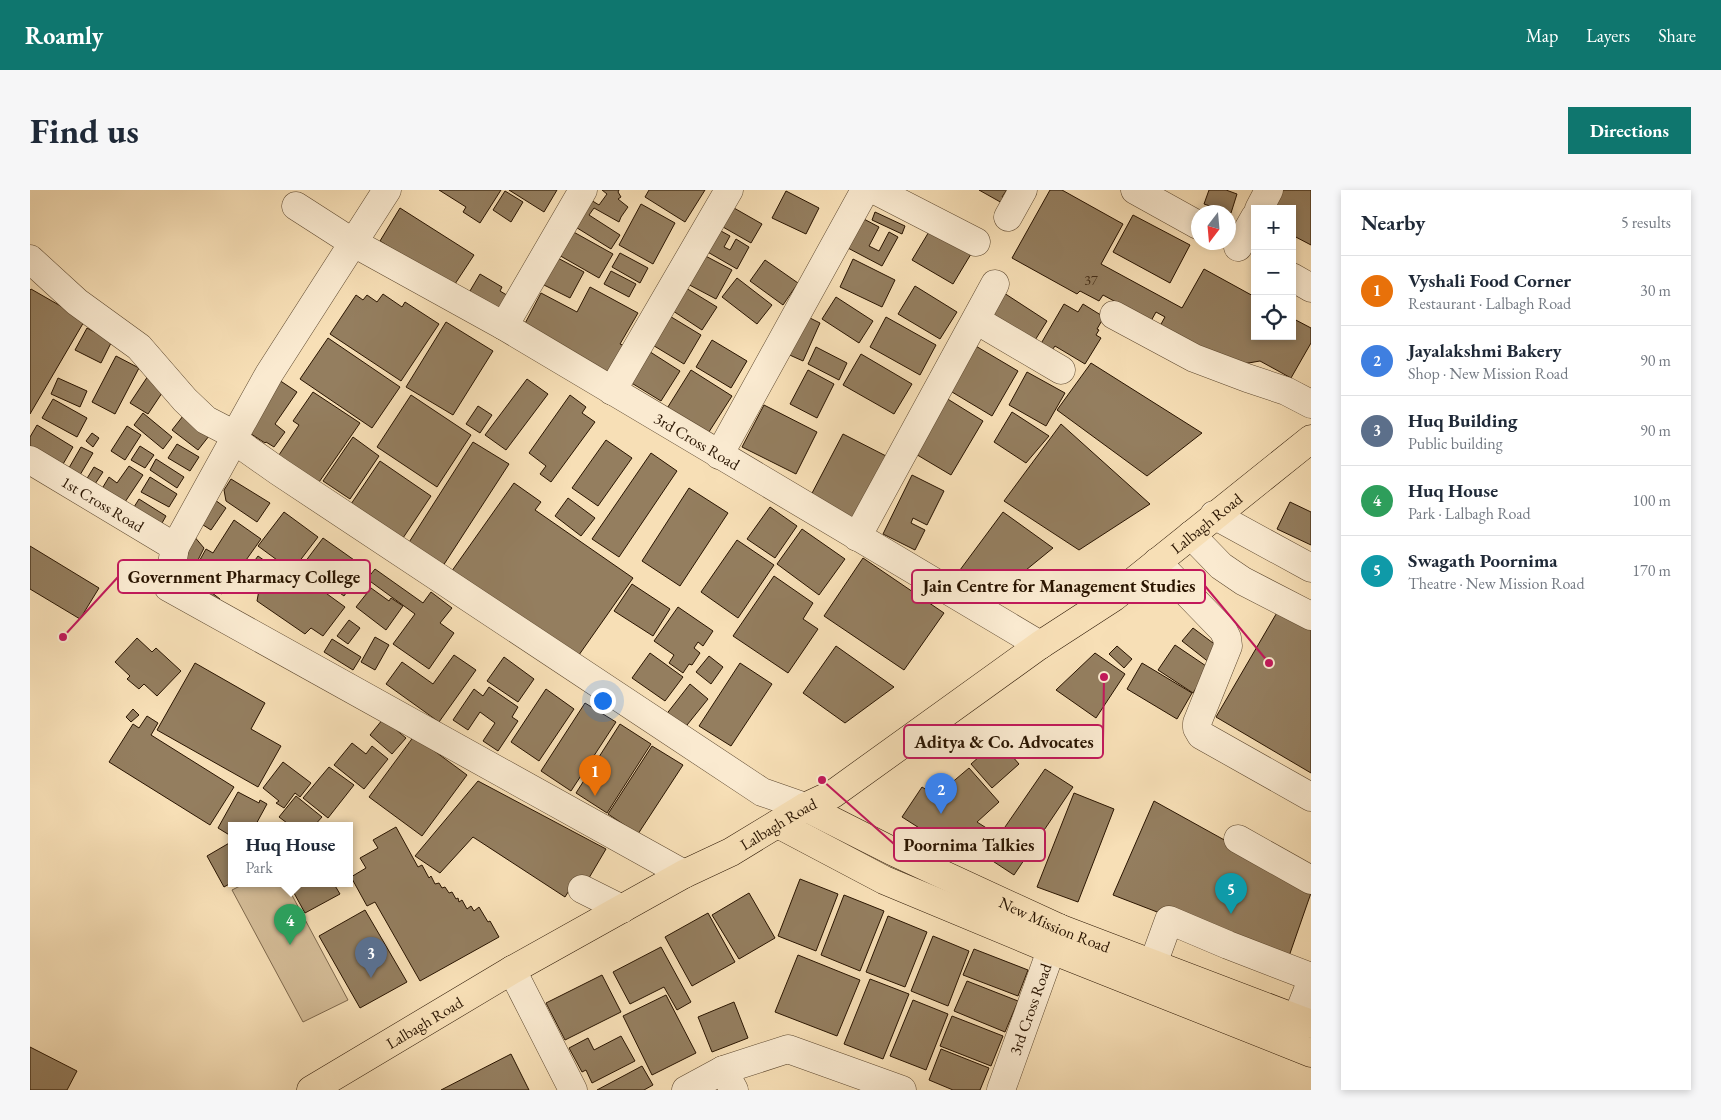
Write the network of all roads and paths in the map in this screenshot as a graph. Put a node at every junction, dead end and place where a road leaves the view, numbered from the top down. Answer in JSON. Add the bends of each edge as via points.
{"nodes":[{"id":1,"x":387,"y":190,"type":"edge"},
{"id":2,"x":584,"y":190,"type":"edge"},
{"id":3,"x":729,"y":190,"type":"edge"},
{"id":4,"x":865,"y":190,"type":"edge"},
{"id":5,"x":875,"y":190,"type":"edge"},
{"id":6,"x":1023,"y":190,"type":"edge"},
{"id":7,"x":1135,"y":190,"type":"edge"},
{"id":8,"x":1269,"y":190,"type":"edge"},
{"id":9,"x":1261,"y":205,"type":"edge"},
{"id":10,"x":296,"y":206,"type":"dead end"},
{"id":11,"x":1008,"y":217,"type":"dead end"},
{"id":12,"x":1191,"y":221,"type":"edge"},
{"id":13,"x":1251,"y":225,"type":"edge"},
{"id":14,"x":352,"y":242,"type":"junction"},
{"id":15,"x":976,"y":242,"type":"dead end"},
{"id":16,"x":1240,"y":248,"type":"edge"},
{"id":17,"x":30,"y":259,"type":"edge"},
{"id":18,"x":1296,"y":279,"type":"edge"},
{"id":19,"x":995,"y":284,"type":"dead end"},
{"id":20,"x":1311,"y":288,"type":"edge"},
{"id":21,"x":1114,"y":314,"type":"dead end"},
{"id":22,"x":976,"y":320,"type":"junction"},
{"id":23,"x":504,"y":326,"type":"junction"},
{"id":24,"x":1061,"y":370,"type":"dead end"},
{"id":25,"x":612,"y":391,"type":"junction"},
{"id":26,"x":1311,"y":404,"type":"edge"},
{"id":27,"x":234,"y":437,"type":"junction"},
{"id":28,"x":1311,"y":439,"type":"edge"},
{"id":29,"x":719,"y":455,"type":"junction"},
{"id":30,"x":30,"y":460,"type":"edge"},
{"id":31,"x":1214,"y":515,"type":"junction"},
{"id":32,"x":1191,"y":535,"type":"junction"},
{"id":33,"x":857,"y":537,"type":"junction"},
{"id":34,"x":175,"y":547,"type":"junction"},
{"id":35,"x":1157,"y":562,"type":"junction"},
{"id":36,"x":1311,"y":568,"type":"edge"},
{"id":37,"x":1311,"y":616,"type":"edge"},
{"id":38,"x":1040,"y":645,"type":"junction"},
{"id":39,"x":1311,"y":797,"type":"edge"},
{"id":40,"x":805,"y":808,"type":"junction"},
{"id":41,"x":778,"y":824,"type":"junction"},
{"id":42,"x":1238,"y":840,"type":"dead end"},
{"id":43,"x":684,"y":874,"type":"junction"},
{"id":44,"x":1311,"y":880,"type":"edge"},
{"id":45,"x":582,"y":889,"type":"dead end"},
{"id":46,"x":622,"y":909,"type":"junction"},
{"id":47,"x":1056,"y":939,"type":"junction"},
{"id":48,"x":1154,"y":964,"type":"junction"},
{"id":49,"x":512,"y":970,"type":"junction"},
{"id":50,"x":1311,"y":977,"type":"edge"},
{"id":51,"x":1311,"y":982,"type":"edge"},
{"id":52,"x":1304,"y":1021,"type":"edge"},
{"id":53,"x":1311,"y":1053,"type":"edge"},
{"id":54,"x":728,"y":1080,"type":"edge"},
{"id":55,"x":311,"y":1090,"type":"edge"},
{"id":56,"x":573,"y":1090,"type":"edge"},
{"id":57,"x":686,"y":1090,"type":"edge"},
{"id":58,"x":902,"y":1090,"type":"edge"},
{"id":59,"x":1001,"y":1090,"type":"edge"}],
"edges":[{"from":1,"to":14,"type":"street"},
{"from":2,"to":23,"type":"street"},
{"from":3,"to":25,"type":"street"},
{"from":4,"to":29,"type":"street"},
{"from":5,"to":15,"type":"street"},
{"from":6,"to":11,"type":"street"},
{"from":7,"to":12,"type":"street"},
{"from":8,"to":9,"type":"street"},
{"from":10,"to":14,"type":"street","name":"3rd Cross Road"},
{"from":13,"to":16,"type":"street"},
{"from":14,"to":23,"type":"street","name":"3rd Cross Road"},
{"from":14,"to":27,"type":"street","via":[[269,374]]},
{"from":17,"to":27,"type":"street","via":[[77,302],[139,347],[206,420]]},
{"from":18,"to":20,"type":"street"},
{"from":19,"to":22,"type":"street"},
{"from":21,"to":26,"type":"street","via":[[1194,358],[1286,391]]},
{"from":22,"to":24,"type":"street"},
{"from":22,"to":33,"type":"street"},
{"from":23,"to":25,"type":"street","name":"3rd Cross Road"},
{"from":25,"to":29,"type":"street","name":"3rd Cross Road"},
{"from":27,"to":34,"type":"street"},
{"from":27,"to":40,"type":"street","via":[[762,792]]},
{"from":28,"to":31,"type":"main road","name":"Lalbagh Road"},
{"from":29,"to":33,"type":"street","name":"3rd Cross Road"},
{"from":30,"to":34,"type":"street","name":"1st Cross Road"},
{"from":31,"to":32,"type":"main road","name":"Lalbagh Road"},
{"from":31,"to":36,"type":"street"},
{"from":32,"to":35,"type":"main road","name":"Lalbagh Road"},
{"from":32,"to":37,"type":"street","via":[[1221,566]]},
{"from":33,"to":38,"type":"street","name":"3rd Cross Road"},
{"from":34,"to":43,"type":"street","via":[[168,587]]},
{"from":35,"to":38,"type":"main road","name":"Lalbagh Road","via":[[1114,597]]},
{"from":35,"to":39,"type":"street","via":[[1227,638],[1228,646],[1197,724],[1198,731]]},
{"from":38,"to":40,"type":"main road","name":"Lalbagh Road","via":[[833,794]]},
{"from":40,"to":41,"type":"main road","name":"Lalbagh Road"},
{"from":40,"to":47,"type":"main road","name":"New Mission Road"},
{"from":41,"to":43,"type":"main road","name":"Lalbagh Road","via":[[731,852]]},
{"from":41,"to":47,"type":"main road","via":[[884,880]]},
{"from":42,"to":44,"type":"street"},
{"from":43,"to":46,"type":"main road","name":"Lalbagh Road"},
{"from":45,"to":46,"type":"street"},
{"from":46,"to":49,"type":"main road","name":"Lalbagh Road"},
{"from":47,"to":48,"type":"main road","name":"New Mission Road"},
{"from":47,"to":53,"type":"main road"},
{"from":47,"to":59,"type":"street","name":"3rd Cross Road"},
{"from":48,"to":50,"type":"street","via":[[1169,920]]},
{"from":48,"to":52,"type":"main road","name":"New Mission Road"},
{"from":49,"to":55,"type":"main road","name":"Lalbagh Road"},
{"from":49,"to":56,"type":"street"},
{"from":51,"to":52,"type":"street"},
{"from":54,"to":57,"type":"street"},
{"from":54,"to":58,"type":"street","via":[[788,1049]]}]}
